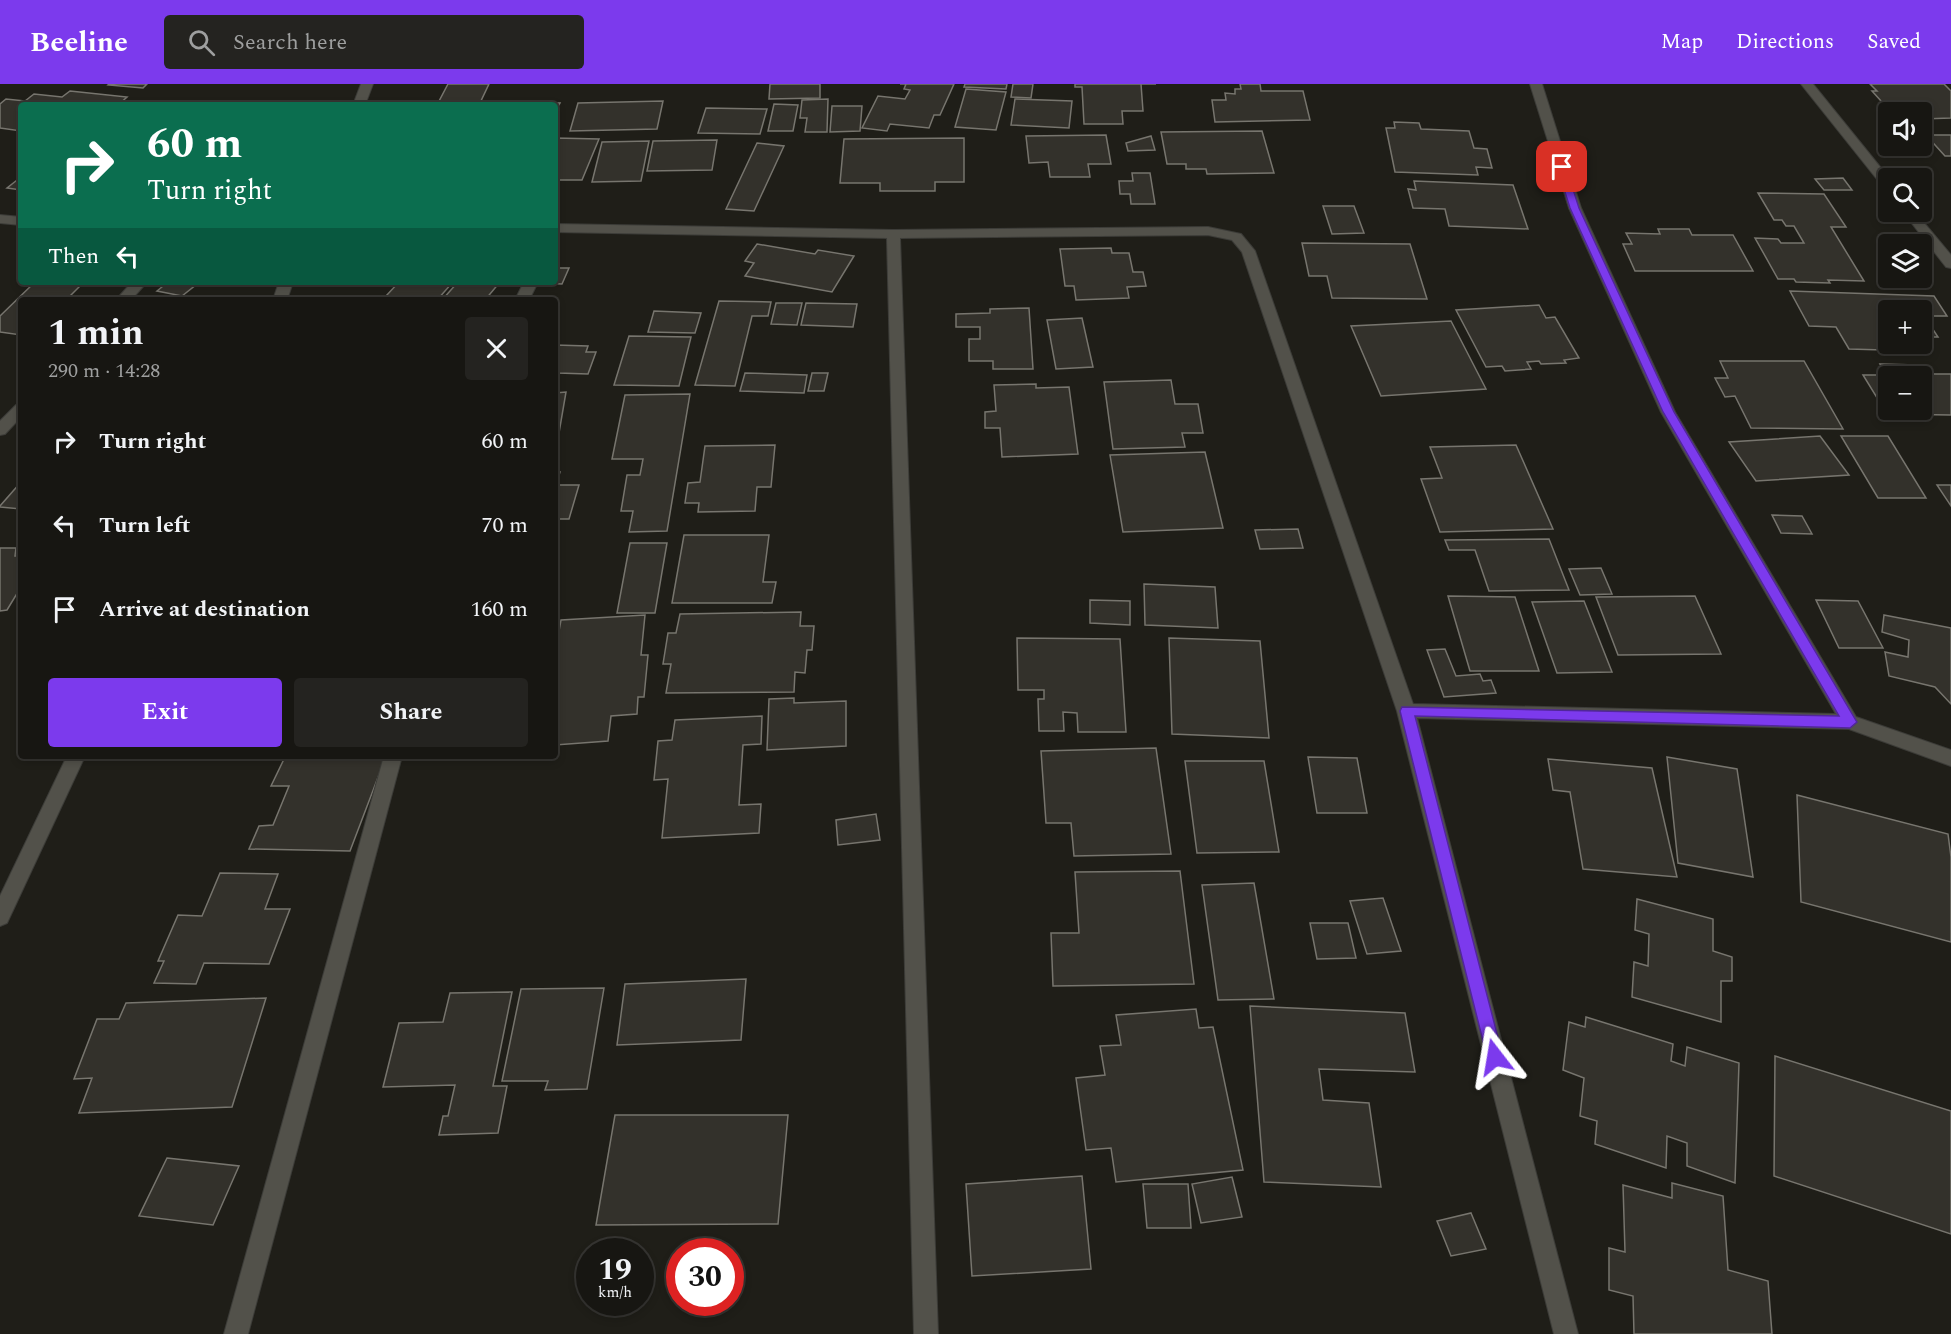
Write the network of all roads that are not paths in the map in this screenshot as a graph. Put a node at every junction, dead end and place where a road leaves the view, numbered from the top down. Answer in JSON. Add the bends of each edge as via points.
{"nodes":[{"id":1,"x":367,"y":84,"type":"edge"},
{"id":2,"x":1536,"y":84,"type":"edge"},
{"id":3,"x":1807,"y":84,"type":"edge"},
{"id":4,"x":359,"y":102,"type":"edge"},
{"id":5,"x":1878,"y":173,"type":"edge"},
{"id":6,"x":0,"y":219,"type":"edge"},
{"id":7,"x":18,"y":221,"type":"edge"},
{"id":8,"x":1917,"y":222,"type":"edge"},
{"id":9,"x":558,"y":228,"type":"edge"},
{"id":10,"x":893,"y":234,"type":"junction"},
{"id":11,"x":1951,"y":264,"type":"edge"},
{"id":12,"x":137,"y":285,"type":"edge"},
{"id":13,"x":126,"y":297,"type":"edge"},
{"id":14,"x":18,"y":411,"type":"edge"},
{"id":15,"x":0,"y":430,"type":"edge"},
{"id":16,"x":1406,"y":711,"type":"junction"},
{"id":17,"x":1850,"y":722,"type":"junction"},
{"id":18,"x":1951,"y":758,"type":"edge"},
{"id":19,"x":75,"y":759,"type":"edge"},
{"id":20,"x":392,"y":759,"type":"edge"},
{"id":21,"x":0,"y":916,"type":"edge"},
{"id":22,"x":236,"y":1334,"type":"edge"},
{"id":23,"x":926,"y":1334,"type":"edge"},
{"id":24,"x":1566,"y":1334,"type":"edge"}],
"edges":[{"from":1,"to":4,"type":"street"},
{"from":2,"to":17,"type":"street","via":[[1575,208],[1668,412]]},
{"from":3,"to":5,"type":"street"},
{"from":6,"to":7,"type":"street"},
{"from":8,"to":11,"type":"street"},
{"from":9,"to":10,"type":"street"},
{"from":10,"to":16,"type":"street","via":[[1208,231],[1236,237],[1248,251]]},
{"from":10,"to":23,"type":"street"},
{"from":12,"to":13,"type":"street"},
{"from":14,"to":15,"type":"street"},
{"from":16,"to":17,"type":"street"},
{"from":16,"to":24,"type":"street"},
{"from":17,"to":18,"type":"street"},
{"from":19,"to":21,"type":"street"},
{"from":20,"to":22,"type":"street"}]}
